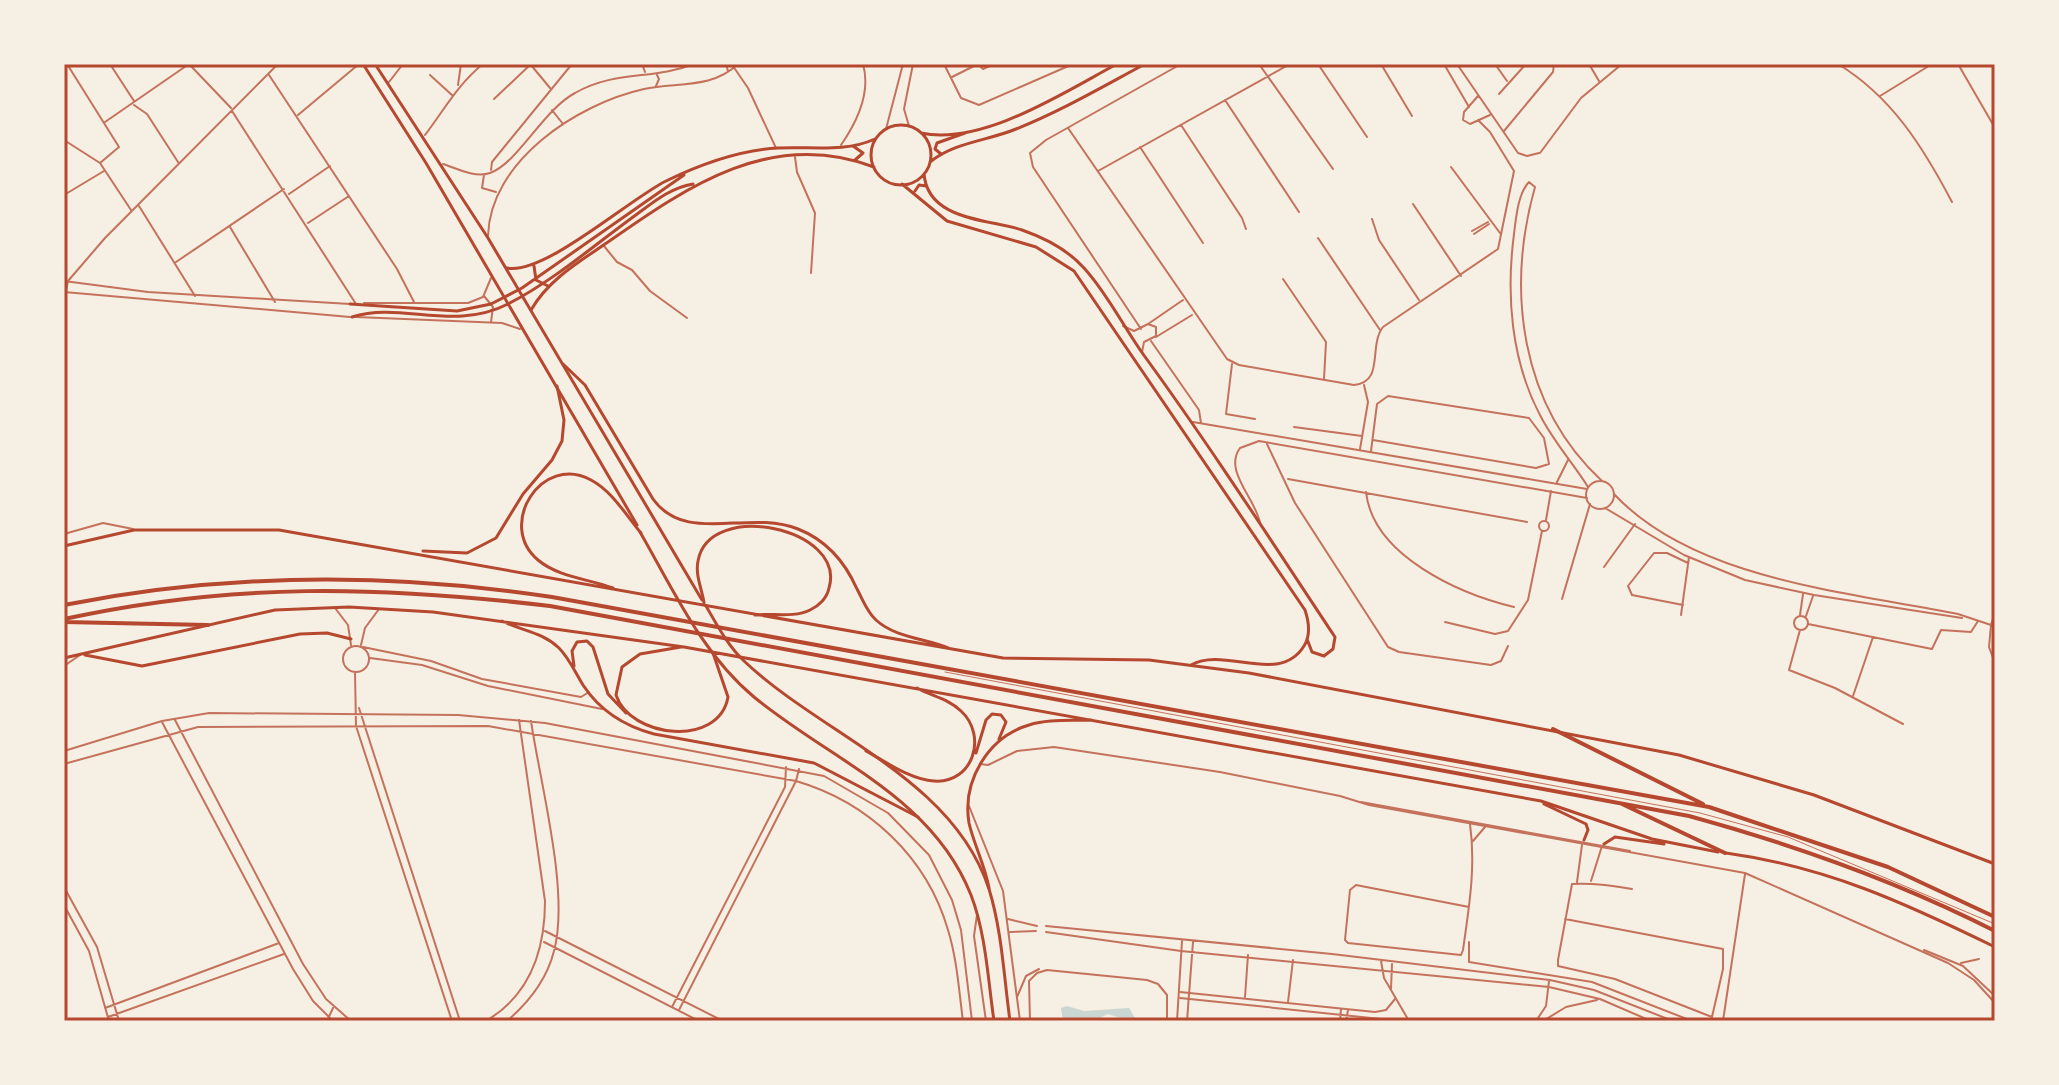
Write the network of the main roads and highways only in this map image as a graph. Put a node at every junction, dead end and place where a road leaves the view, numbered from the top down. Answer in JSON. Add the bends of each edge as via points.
{"nodes":[{"id":1,"x":361,"y":64,"type":"edge"},
{"id":2,"x":375,"y":64,"type":"edge"},
{"id":3,"x":1145,"y":64,"type":"edge"},
{"id":4,"x":1113,"y":65,"type":"edge"},
{"id":5,"x":968,"y":131,"type":"junction"},
{"id":6,"x":921,"y":133,"type":"junction"},
{"id":7,"x":875,"y":139,"type":"junction"},
{"id":8,"x":853,"y":146,"type":"junction"},
{"id":9,"x":942,"y":153,"type":"junction"},
{"id":10,"x":855,"y":160,"type":"junction"},
{"id":11,"x":930,"y":162,"type":"junction"},
{"id":12,"x":874,"y":167,"type":"junction"},
{"id":13,"x":686,"y":172,"type":"junction"},
{"id":14,"x":924,"y":174,"type":"junction"},
{"id":15,"x":694,"y":184,"type":"junction"},
{"id":16,"x":902,"y":184,"type":"junction"},
{"id":17,"x":926,"y":186,"type":"junction"},
{"id":18,"x":916,"y":194,"type":"junction"},
{"id":19,"x":534,"y":266,"type":"junction"},
{"id":20,"x":506,"y":267,"type":"junction"},
{"id":21,"x":548,"y":286,"type":"junction"},
{"id":22,"x":350,"y":304,"type":"road end"},
{"id":23,"x":531,"y":310,"type":"junction"},
{"id":24,"x":352,"y":317,"type":"road end"},
{"id":25,"x":563,"y":364,"type":"junction"},
{"id":26,"x":557,"y":386,"type":"junction"},
{"id":27,"x":641,"y":533,"type":"junction"},
{"id":28,"x":64,"y":546,"type":"edge"},
{"id":29,"x":405,"y":549,"type":"junction"},
{"id":30,"x":624,"y":592,"type":"junction"},
{"id":31,"x":704,"y":603,"type":"junction"},
{"id":32,"x":64,"y":605,"type":"edge"},
{"id":33,"x":751,"y":616,"type":"junction"},
{"id":34,"x":499,"y":619,"type":"junction"},
{"id":35,"x":64,"y":621,"type":"edge"},
{"id":36,"x":208,"y":625,"type":"junction"},
{"id":37,"x":1308,"y":637,"type":"junction"},
{"id":38,"x":351,"y":639,"type":"road end"},
{"id":39,"x":684,"y":647,"type":"junction"},
{"id":40,"x":954,"y":650,"type":"junction"},
{"id":41,"x":713,"y":653,"type":"junction"},
{"id":42,"x":82,"y":654,"type":"junction"},
{"id":43,"x":64,"y":658,"type":"edge"},
{"id":44,"x":1191,"y":665,"type":"junction"},
{"id":45,"x":574,"y":669,"type":"junction"},
{"id":46,"x":914,"y":687,"type":"junction"},
{"id":47,"x":629,"y":715,"type":"junction"},
{"id":48,"x":1097,"y":720,"type":"junction"},
{"id":49,"x":1553,"y":729,"type":"junction"},
{"id":50,"x":997,"y":742,"type":"junction"},
{"id":51,"x":866,"y":751,"type":"junction"},
{"id":52,"x":974,"y":756,"type":"junction"},
{"id":53,"x":1612,"y":800,"type":"junction"},
{"id":54,"x":1541,"y":801,"type":"junction"},
{"id":55,"x":1709,"y":807,"type":"junction"},
{"id":56,"x":918,"y":817,"type":"junction"},
{"id":57,"x":1583,"y":842,"type":"road end"},
{"id":58,"x":1669,"y":844,"type":"junction"},
{"id":59,"x":1602,"y":846,"type":"road end"},
{"id":60,"x":1725,"y":853,"type":"junction"},
{"id":61,"x":1995,"y":864,"type":"edge"},
{"id":62,"x":989,"y":888,"type":"junction"},
{"id":63,"x":1995,"y":917,"type":"edge"},
{"id":64,"x":1995,"y":931,"type":"edge"},
{"id":65,"x":1995,"y":947,"type":"edge"},
{"id":66,"x":994,"y":1021,"type":"edge"},
{"id":67,"x":1010,"y":1021,"type":"edge"}],
"edges":[{"from":1,"to":26,"type":"main road"},
{"from":2,"to":20,"type":"main road"},
{"from":3,"to":9,"type":"main road","via":[[1034,122]]},
{"from":4,"to":5,"type":"main road","via":[[1037,107]]},
{"from":5,"to":6,"type":"main road","via":[[945,136]]},
{"from":5,"to":9,"type":"main road","via":[[937,143],[935,149]]},
{"from":6,"to":7,"type":"main road","via":[[909,126],[886,129]]},
{"from":6,"to":11,"type":"main road"},
{"from":7,"to":8,"type":"main road"},
{"from":7,"to":12,"type":"main road"},
{"from":8,"to":10,"type":"main road","via":[[863,153]]},
{"from":8,"to":13,"type":"main road","via":[[776,148]]},
{"from":9,"to":11,"type":"main road"},
{"from":10,"to":12,"type":"main road"},
{"from":10,"to":15,"type":"main road","via":[[795,156],[733,167]]},
{"from":11,"to":14,"type":"main road"},
{"from":12,"to":16,"type":"main road","via":[[885,180]]},
{"from":13,"to":19,"type":"main road"},
{"from":13,"to":22,"type":"main road","via":[[499,301],[466,310]]},
{"from":14,"to":16,"type":"main road"},
{"from":14,"to":17,"type":"main road"},
{"from":15,"to":21,"type":"main road"},
{"from":15,"to":24,"type":"main road","via":[[666,194],[499,308],[467,316]]},
{"from":16,"to":18,"type":"main road"},
{"from":17,"to":18,"type":"main road","via":[[919,185]]},
{"from":17,"to":37,"type":"main road","via":[[958,214],[1021,230],[1062,250],[1091,277],[1335,637],[1333,649],[1321,656],[1312,652]]},
{"from":18,"to":37,"type":"main road","via":[[954,224],[1036,247],[1078,277],[1305,610]]},
{"from":19,"to":20,"type":"main road"},
{"from":19,"to":21,"type":"main road","via":[[536,280]]},
{"from":20,"to":23,"type":"main road"},
{"from":21,"to":23,"type":"main road"},
{"from":23,"to":25,"type":"main road"},
{"from":25,"to":31,"type":"main road"},
{"from":25,"to":40,"type":"main road","via":[[585,385],[666,514],[696,524],[770,521],[807,533],[840,559],[882,625]]},
{"from":26,"to":27,"type":"main road"},
{"from":26,"to":29,"type":"main road","via":[[562,441],[496,538],[467,553]]},
{"from":27,"to":30,"type":"main road","via":[[608,493],[583,476],[548,480],[523,508],[522,534],[537,559]]},
{"from":27,"to":41,"type":"main road"},
{"from":28,"to":29,"type":"main road","via":[[134,530],[279,530]]},
{"from":29,"to":30,"type":"main road"},
{"from":30,"to":33,"type":"main road"},
{"from":31,"to":33,"type":"main road","via":[[700,553],[713,536],[756,526],[786,532],[820,550],[831,571],[827,594],[811,610]]},
{"from":31,"to":51,"type":"main road","via":[[742,659]]},
{"from":32,"to":55,"type":"highway","via":[[258,579],[390,580],[499,589]]},
{"from":33,"to":40,"type":"main road"},
{"from":34,"to":36,"type":"main road","via":[[335,607],[275,610]]},
{"from":34,"to":39,"type":"main road"},
{"from":34,"to":45,"type":"main road","via":[[546,637]]},
{"from":35,"to":36,"type":"highway"},
{"from":35,"to":53,"type":"highway","via":[[158,601],[277,589],[510,601]]},
{"from":36,"to":42,"type":"main road"},
{"from":37,"to":44,"type":"main road","via":[[1291,659],[1262,665],[1214,658]]},
{"from":38,"to":42,"type":"main road","via":[[300,634],[142,666]]},
{"from":39,"to":46,"type":"main road"},
{"from":39,"to":47,"type":"main road","via":[[640,654],[625,663],[615,689]]},
{"from":40,"to":44,"type":"main road","via":[[1031,661]]},
{"from":41,"to":47,"type":"main road","via":[[727,690],[721,717],[704,729],[667,728]]},
{"from":41,"to":56,"type":"main road","via":[[754,697]]},
{"from":42,"to":43,"type":"main road"},
{"from":44,"to":49,"type":"main road"},
{"from":45,"to":47,"type":"main road","via":[[573,647],[587,641],[612,700]]},
{"from":45,"to":56,"type":"main road","via":[[605,710],[630,726],[814,763]]},
{"from":46,"to":48,"type":"main road"},
{"from":46,"to":52,"type":"main road","via":[[962,712],[974,733]]},
{"from":48,"to":50,"type":"main road","via":[[1037,723]]},
{"from":48,"to":54,"type":"main road"},
{"from":49,"to":55,"type":"highway"},
{"from":49,"to":61,"type":"main road","via":[[1761,777]]},
{"from":50,"to":52,"type":"main road","via":[[1006,722],[997,713],[986,720]]},
{"from":50,"to":62,"type":"main road","via":[[980,764],[968,801]]},
{"from":51,"to":52,"type":"main road","via":[[931,781],[954,777]]},
{"from":51,"to":62,"type":"main road","via":[[944,815]]},
{"from":53,"to":60,"type":"highway"},
{"from":53,"to":64,"type":"highway","via":[[1798,847]]},
{"from":54,"to":57,"type":"main road","via":[[1586,824]]},
{"from":54,"to":58,"type":"main road"},
{"from":55,"to":63,"type":"highway","via":[[1888,867]]},
{"from":56,"to":66,"type":"main road","via":[[954,862],[977,914]]},
{"from":58,"to":59,"type":"main road","via":[[1615,837]]},
{"from":58,"to":60,"type":"main road"},
{"from":60,"to":65,"type":"main road","via":[[1842,878]]},
{"from":62,"to":67,"type":"main road"}]}
